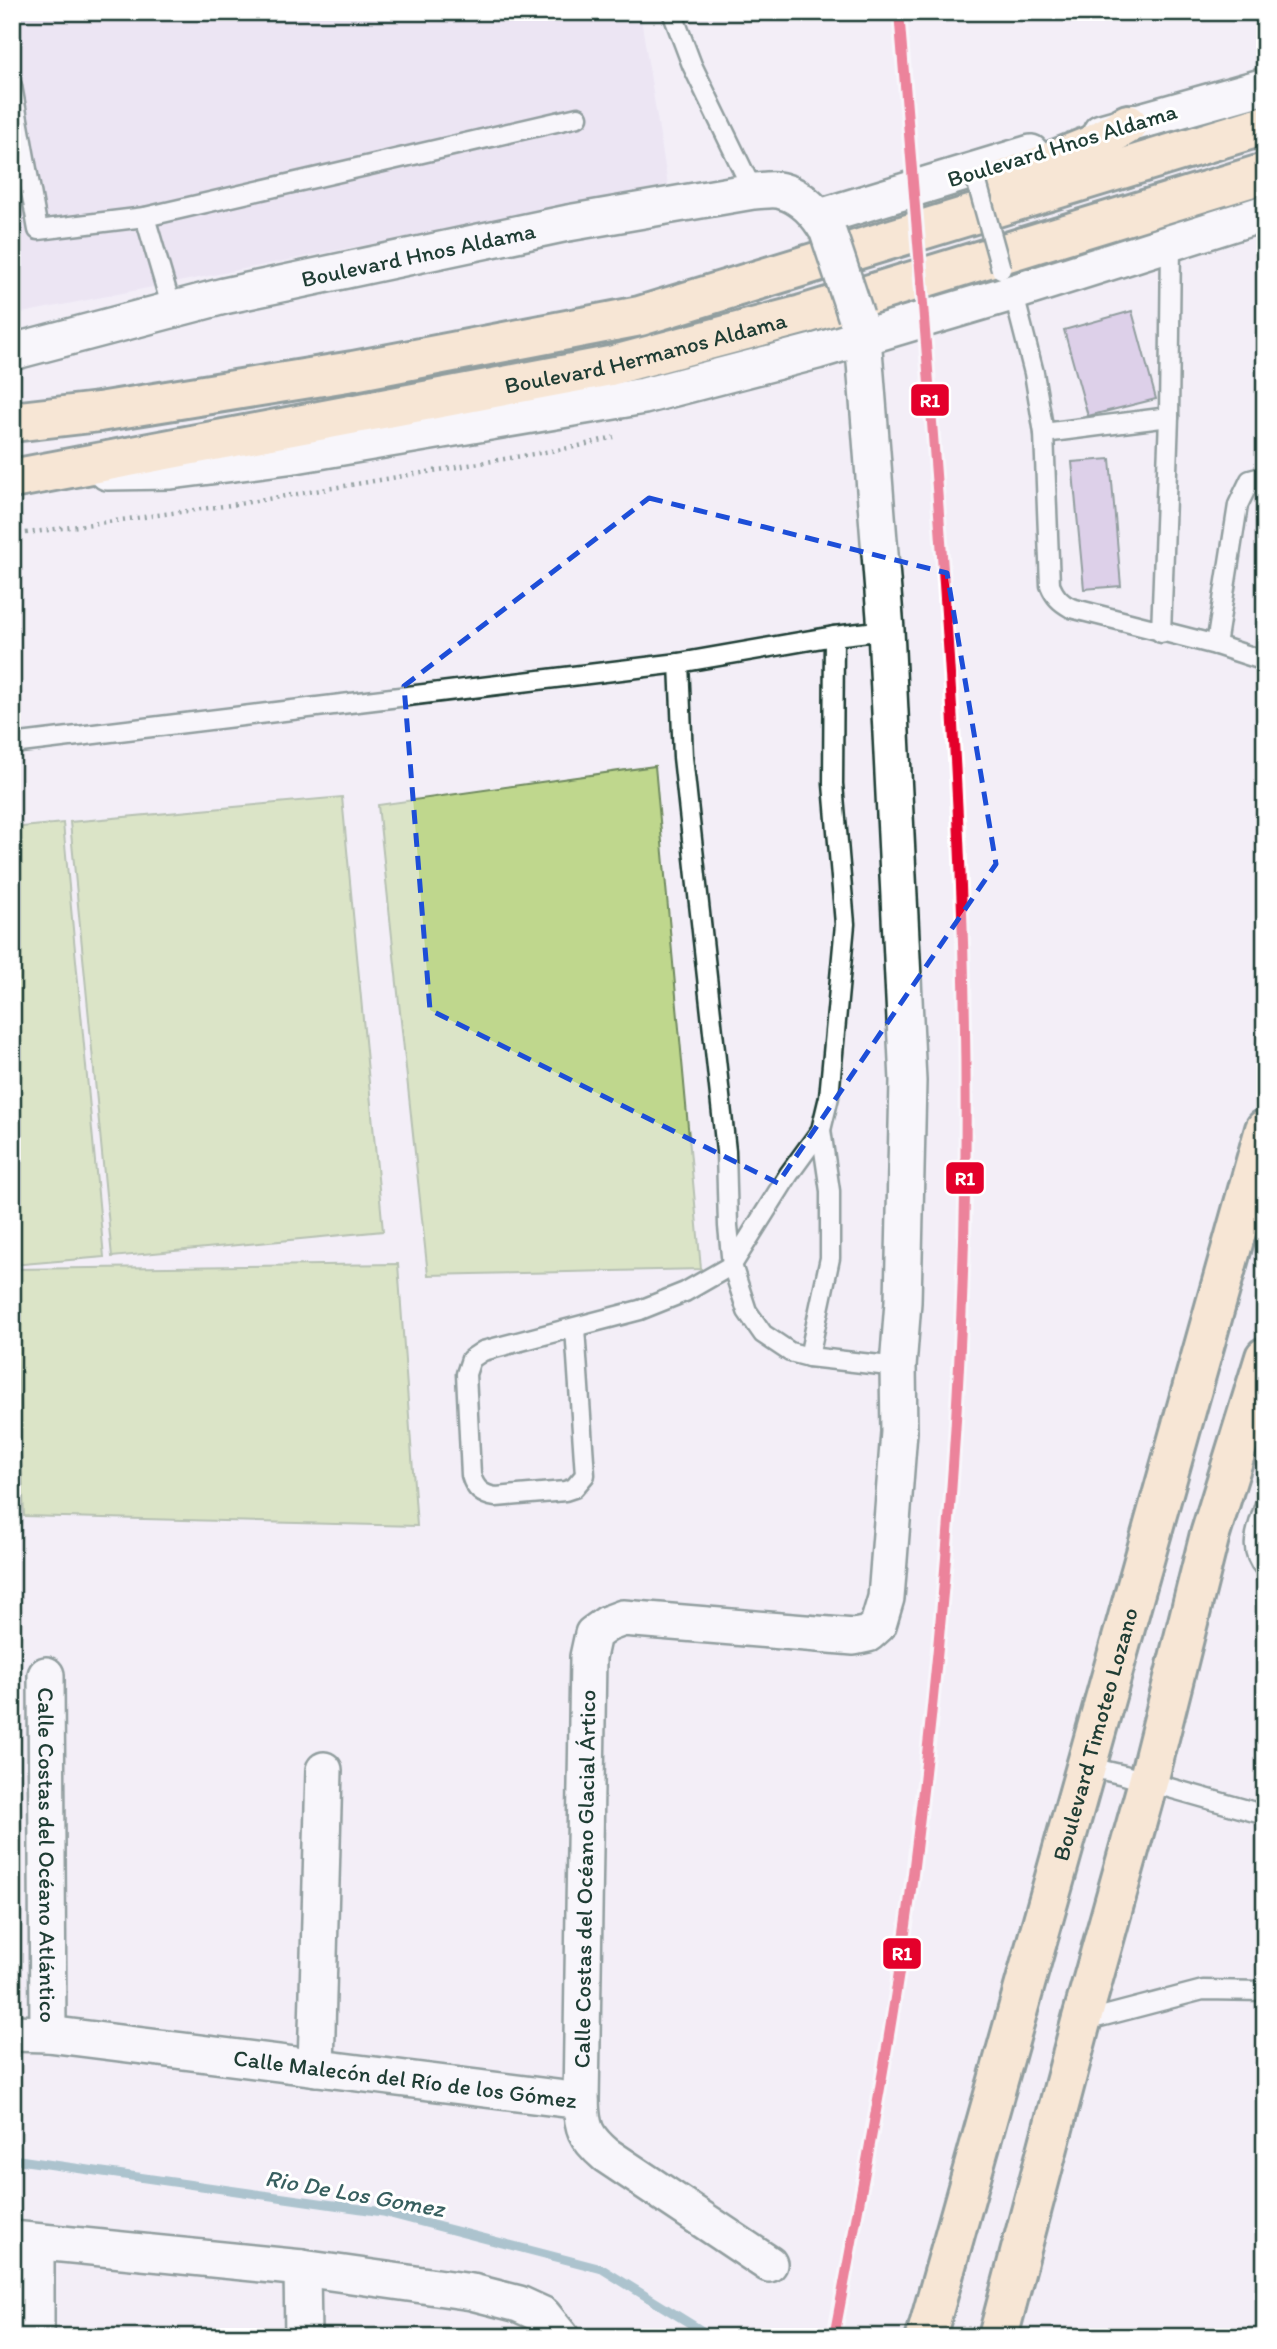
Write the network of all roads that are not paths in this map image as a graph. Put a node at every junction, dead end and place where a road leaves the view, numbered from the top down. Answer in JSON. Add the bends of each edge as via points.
{"nodes":[{"id":1,"x":672,"y":12,"type":"edge"},
{"id":2,"x":12,"y":86,"type":"edge"},
{"id":3,"x":1265,"y":86,"type":"edge"},
{"id":4,"x":578,"y":117,"type":"dead end"},
{"id":5,"x":1128,"y":124,"type":"junction"},
{"id":6,"x":1265,"y":125,"type":"edge"},
{"id":7,"x":1265,"y":173,"type":"edge"},
{"id":8,"x":975,"y":175,"type":"junction"},
{"id":9,"x":753,"y":191,"type":"junction"},
{"id":10,"x":1265,"y":213,"type":"edge"},
{"id":11,"x":145,"y":217,"type":"junction"},
{"id":12,"x":824,"y":225,"type":"junction"},
{"id":13,"x":930,"y":228,"type":"junction"},
{"id":14,"x":1171,"y":243,"type":"junction"},
{"id":15,"x":1008,"y":280,"type":"junction"},
{"id":16,"x":172,"y":309,"type":"junction"},
{"id":17,"x":860,"y":326,"type":"junction"},
{"id":18,"x":12,"y":352,"type":"edge"},
{"id":19,"x":1169,"y":417,"type":"junction"},
{"id":20,"x":12,"y":422,"type":"edge"},
{"id":21,"x":1044,"y":433,"type":"junction"},
{"id":22,"x":30,"y":476,"type":"edge"},
{"id":23,"x":1265,"y":476,"type":"edge"},
{"id":24,"x":886,"y":630,"type":"junction"},
{"id":25,"x":1161,"y":633,"type":"junction"},
{"id":26,"x":834,"y":636,"type":"junction"},
{"id":27,"x":1216,"y":645,"type":"junction"},
{"id":28,"x":1265,"y":661,"type":"edge"},
{"id":29,"x":679,"y":663,"type":"junction"},
{"id":30,"x":12,"y":744,"type":"edge"},
{"id":31,"x":821,"y":1130,"type":"junction"},
{"id":32,"x":1264,"y":1132,"type":"edge"},
{"id":33,"x":732,"y":1265,"type":"junction"},
{"id":34,"x":575,"y":1328,"type":"junction"},
{"id":35,"x":809,"y":1357,"type":"junction"},
{"id":36,"x":1265,"y":1357,"type":"edge"},
{"id":37,"x":898,"y":1367,"type":"junction"},
{"id":38,"x":1265,"y":1504,"type":"edge"},
{"id":39,"x":1265,"y":1569,"type":"edge"},
{"id":40,"x":46,"y":1675,"type":"dead end"},
{"id":41,"x":1085,"y":1766,"type":"junction"},
{"id":42,"x":324,"y":1770,"type":"dead end"},
{"id":43,"x":1149,"y":1782,"type":"junction"},
{"id":44,"x":1265,"y":1815,"type":"edge"},
{"id":45,"x":1265,"y":1991,"type":"edge"},
{"id":46,"x":1081,"y":2022,"type":"junction"},
{"id":47,"x":12,"y":2033,"type":"edge"},
{"id":48,"x":48,"y":2034,"type":"junction"},
{"id":49,"x":316,"y":2068,"type":"junction"},
{"id":50,"x":581,"y":2101,"type":"junction"},
{"id":51,"x":24,"y":2241,"type":"edge"},
{"id":52,"x":769,"y":2264,"type":"dead end"},
{"id":53,"x":302,"y":2268,"type":"junction"},
{"id":54,"x":36,"y":2337,"type":"edge"},
{"id":55,"x":303,"y":2337,"type":"edge"},
{"id":56,"x":561,"y":2337,"type":"edge"},
{"id":57,"x":926,"y":2337,"type":"edge"},
{"id":58,"x":998,"y":2337,"type":"edge"}],
"edges":[{"from":1,"to":9,"type":"lane","via":[[692,65]]},
{"from":2,"to":11,"type":"lane","via":[[38,230]]},
{"from":3,"to":5,"type":"street","name":"Boulevard Hnos Aldama"},
{"from":4,"to":11,"type":"lane"},
{"from":5,"to":8,"type":"street","name":"Boulevard Hnos Aldama"},
{"from":5,"to":13,"type":"main road","via":[[1090,146],[949,205]]},
{"from":6,"to":13,"type":"main road","name":"Boulevard Hermanos Aldama"},
{"from":7,"to":22,"type":"main road","name":"Boulevard Hermanos Aldama","via":[[802,316],[610,366]]},
{"from":8,"to":12,"type":"street","name":"Boulevard Hnos Aldama"},
{"from":8,"to":15,"type":"lane","bridge":true},
{"from":9,"to":12,"type":"street","name":"Boulevard Hnos Aldama","via":[[780,190],[796,197]]},
{"from":9,"to":16,"type":"street","name":"Boulevard Hnos Aldama","via":[[506,236]]},
{"from":10,"to":14,"type":"street"},
{"from":11,"to":16,"type":"lane"},
{"from":12,"to":17,"type":"street","bridge":true},
{"from":13,"to":20,"type":"main road","name":"Boulevard Hermanos Aldama","via":[[640,316],[339,373]]},
{"from":14,"to":15,"type":"street"},
{"from":14,"to":19,"type":"lane"},
{"from":15,"to":17,"type":"street"},
{"from":15,"to":21,"type":"lane","via":[[1034,373]]},
{"from":16,"to":18,"type":"street","name":"Boulevard Hnos Aldama"},
{"from":17,"to":22,"type":"street","via":[[644,396],[295,456],[172,471]]},
{"from":17,"to":24,"type":"street"},
{"from":19,"to":21,"type":"lane"},
{"from":19,"to":25,"type":"lane"},
{"from":21,"to":25,"type":"lane","via":[[1054,595],[1071,608]]},
{"from":23,"to":27,"type":"lane","via":[[1250,480],[1238,505]]},
{"from":24,"to":26,"type":"lane"},
{"from":24,"to":37,"type":"street","via":[[908,1081]]},
{"from":25,"to":27,"type":"lane"},
{"from":26,"to":29,"type":"lane"},
{"from":26,"to":31,"type":"lane","via":[[833,784],[845,925],[829,1097]]},
{"from":27,"to":28,"type":"lane"},
{"from":29,"to":30,"type":"lane"},
{"from":29,"to":33,"type":"lane","via":[[683,758],[726,1151]]},
{"from":31,"to":33,"type":"lane"},
{"from":31,"to":35,"type":"lane","via":[[830,1191],[830,1258]]},
{"from":32,"to":41,"type":"main road","name":"Boulevard Timoteo Lozano"},
{"from":33,"to":34,"type":"lane","via":[[651,1306]]},
{"from":33,"to":35,"type":"lane","via":[[747,1311],[763,1334],[790,1352]]},
{"from":34,"to":34,"type":"lane","via":[[483,1351],[471,1359],[466,1374],[471,1475],[473,1484],[487,1496],[565,1491],[585,1475]]},
{"from":35,"to":37,"type":"lane"},
{"from":36,"to":43,"type":"main road","via":[[1209,1538]]},
{"from":37,"to":50,"type":"street","name":"Calle Costas del Océano Glacial Ártico","via":[[898,1446],[886,1598],[878,1625],[868,1634],[854,1637],[623,1618],[593,1634],[587,1657]]},
{"from":38,"to":39,"type":"lane","via":[[1253,1548]]},
{"from":40,"to":48,"type":"street","name":"Calle Costas del Océano Atlántico"},
{"from":41,"to":43,"type":"lane"},
{"from":41,"to":57,"type":"main road","name":"Boulevard Timoteo Lozano"},
{"from":42,"to":49,"type":"street"},
{"from":43,"to":44,"type":"lane"},
{"from":43,"to":46,"type":"main road"},
{"from":45,"to":46,"type":"lane","via":[[1203,1990]]},
{"from":46,"to":58,"type":"main road"},
{"from":47,"to":48,"type":"street","name":"Calle Malecón del Río de los Gómez"},
{"from":48,"to":49,"type":"street","name":"Calle Malecón del Río de los Gómez"},
{"from":49,"to":50,"type":"street","name":"Calle Malecón del Río de los Gómez"},
{"from":50,"to":52,"type":"street","name":"Calle Malecón del Río de los Gómez","via":[[582,2124],[593,2145]]},
{"from":51,"to":53,"type":"street"},
{"from":51,"to":54,"type":"street"},
{"from":53,"to":55,"type":"street"},
{"from":53,"to":56,"type":"street","via":[[472,2292],[519,2304],[543,2315]]}]}
